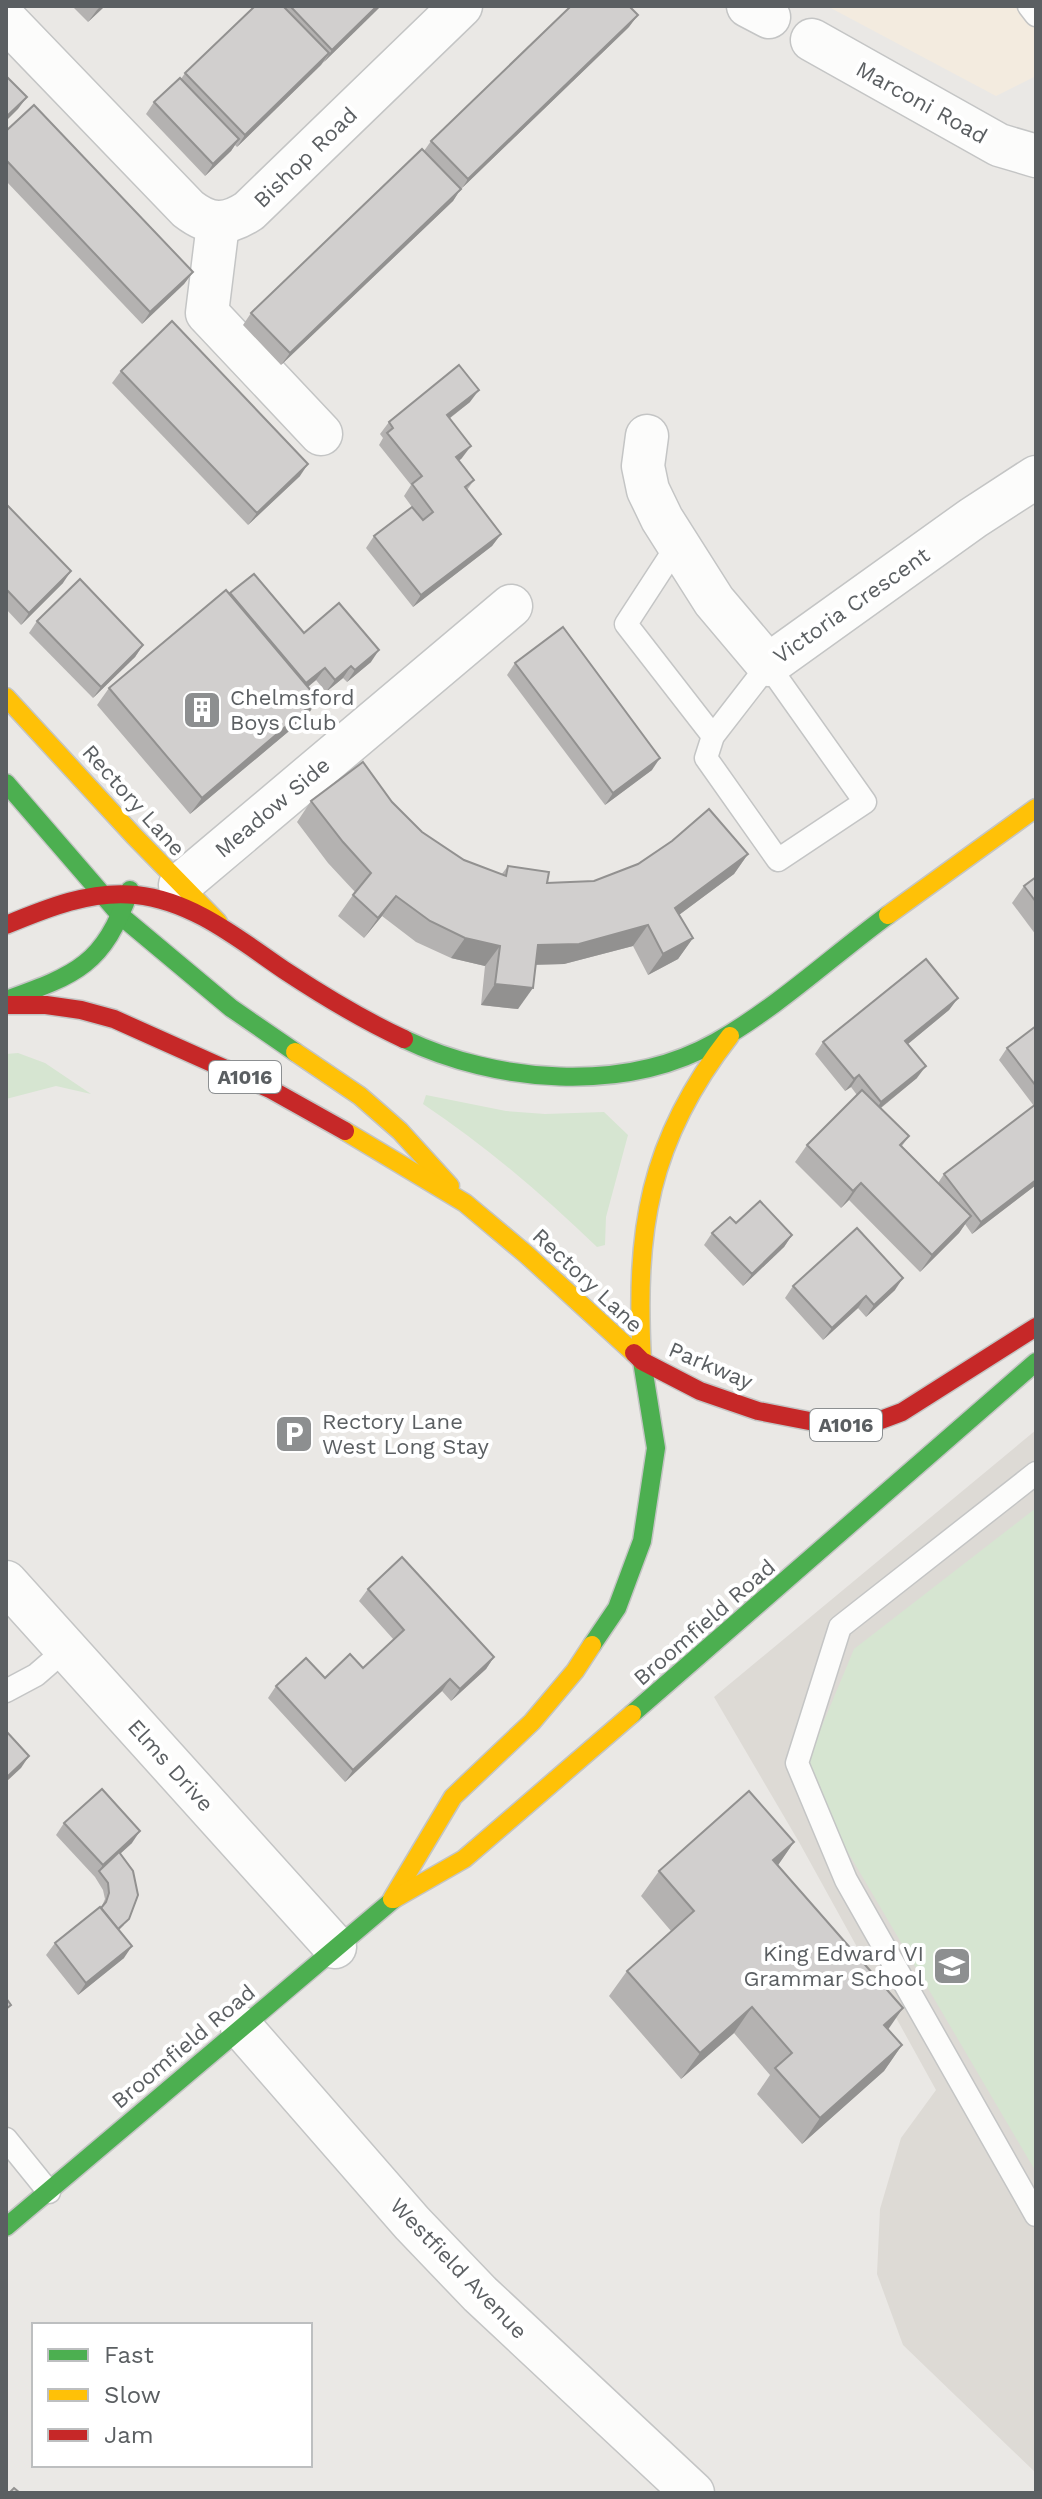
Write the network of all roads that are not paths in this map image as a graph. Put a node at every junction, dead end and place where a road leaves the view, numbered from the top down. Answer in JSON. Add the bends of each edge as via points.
{"nodes":[{"id":1,"x":461,"y":6,"type":"edge"},
{"id":2,"x":1029,"y":6,"type":"edge"},
{"id":3,"x":1036,"y":15,"type":"edge"},
{"id":4,"x":6,"y":20,"type":"edge"},
{"id":5,"x":812,"y":40,"type":"dead end"},
{"id":6,"x":1036,"y":156,"type":"edge"},
{"id":7,"x":218,"y":224,"type":"junction"},
{"id":8,"x":321,"y":434,"type":"dead end"},
{"id":9,"x":647,"y":436,"type":"dead end"},
{"id":10,"x":1036,"y":477,"type":"edge"},
{"id":11,"x":678,"y":544,"type":"junction"},
{"id":12,"x":511,"y":606,"type":"dead end"},
{"id":13,"x":768,"y":665,"type":"junction"},
{"id":14,"x":6,"y":697,"type":"edge"},
{"id":15,"x":713,"y":736,"type":"junction"},
{"id":16,"x":6,"y":783,"type":"edge"},
{"id":17,"x":1036,"y":808,"type":"edge"},
{"id":18,"x":134,"y":836,"type":"junction"},
{"id":19,"x":180,"y":885,"type":"junction"},
{"id":20,"x":102,"y":895,"type":"junction"},
{"id":21,"x":128,"y":895,"type":"junction"},
{"id":22,"x":121,"y":916,"type":"junction"},
{"id":23,"x":6,"y":925,"type":"edge"},
{"id":24,"x":229,"y":933,"type":"junction"},
{"id":25,"x":6,"y":1002,"type":"edge"},
{"id":26,"x":732,"y":1034,"type":"junction"},
{"id":27,"x":465,"y":1203,"type":"junction"},
{"id":28,"x":1036,"y":1327,"type":"edge"},
{"id":29,"x":642,"y":1361,"type":"junction"},
{"id":30,"x":1036,"y":1362,"type":"edge"},
{"id":31,"x":1036,"y":1473,"type":"edge"},
{"id":32,"x":6,"y":1582,"type":"edge"},
{"id":33,"x":66,"y":1649,"type":"junction"},
{"id":34,"x":6,"y":1691,"type":"edge"},
{"id":35,"x":391,"y":1901,"type":"junction"},
{"id":36,"x":335,"y":1947,"type":"junction"},
{"id":37,"x":242,"y":2028,"type":"junction"},
{"id":38,"x":6,"y":2139,"type":"edge"},
{"id":39,"x":49,"y":2192,"type":"junction"},
{"id":40,"x":1036,"y":2215,"type":"edge"},
{"id":41,"x":6,"y":2227,"type":"edge"},
{"id":42,"x":693,"y":2493,"type":"edge"}],
"edges":[{"from":1,"to":7,"type":"street","name":"Bishop Road","via":[[249,211]]},
{"from":2,"to":3,"type":"lane"},
{"from":4,"to":7,"type":"street","via":[[188,209]]},
{"from":5,"to":6,"type":"street","name":"Marconi Road","via":[[999,145]]},
{"from":7,"to":8,"type":"street","via":[[207,313]]},
{"from":9,"to":11,"type":"street","name":"Victoria Crescent","via":[[643,466],[648,490]]},
{"from":10,"to":13,"type":"street","name":"Victoria Crescent"},
{"from":11,"to":13,"type":"street","name":"Victoria Crescent","via":[[714,601]]},
{"from":11,"to":15,"type":"lane","via":[[626,624]]},
{"from":12,"to":19,"type":"street","name":"Meadow Side"},
{"from":13,"to":15,"type":"lane"},
{"from":13,"to":15,"type":"lane","via":[[865,802],[778,860],[706,758]]},
{"from":14,"to":18,"type":"main road","name":"Rectory Lane"},
{"from":16,"to":20,"type":"main road"},
{"from":17,"to":26,"type":"main road","name":"Parkway"},
{"from":18,"to":19,"type":"main road","name":"Rectory Lane"},
{"from":18,"to":21,"type":"main road"},
{"from":19,"to":24,"type":"main road","name":"Rectory Lane"},
{"from":20,"to":21,"type":"main road"},
{"from":20,"to":22,"type":"main road"},
{"from":20,"to":23,"type":"main road","via":[[67,901]]},
{"from":21,"to":22,"type":"main road"},
{"from":21,"to":24,"type":"main road","via":[[154,898]]},
{"from":22,"to":25,"type":"main road","via":[[82,969]]},
{"from":22,"to":27,"type":"main road","via":[[231,1008],[360,1096],[400,1131]]},
{"from":24,"to":26,"type":"main road","name":"Parkway","via":[[391,1036],[496,1072],[586,1078],[617,1074],[667,1064]]},
{"from":25,"to":27,"type":"main road","number":"A1016","via":[[81,1010],[143,1031],[270,1089]]},
{"from":26,"to":29,"type":"main road","name":"Parkway","via":[[700,1075],[658,1161],[642,1246]]},
{"from":27,"to":29,"type":"main road","name":"Rectory Lane","number":"A1016"},
{"from":28,"to":29,"type":"main road","name":"Parkway","number":"A1016","via":[[902,1412],[870,1424],[835,1426],[758,1411],[700,1391]]},
{"from":29,"to":35,"type":"main road","name":"Broomfield Road","via":[[656,1448],[642,1541],[617,1608],[532,1722],[453,1797]]},
{"from":30,"to":35,"type":"main road","name":"Broomfield Road","via":[[464,1859]]},
{"from":31,"to":40,"type":"lane","via":[[840,1627],[797,1763],[846,1880]]},
{"from":32,"to":33,"type":"street","name":"Elms Drive"},
{"from":33,"to":34,"type":"lane","via":[[36,1675]]},
{"from":33,"to":36,"type":"street","name":"Elms Drive"},
{"from":35,"to":36,"type":"main road","name":"Broomfield Road"},
{"from":36,"to":37,"type":"main road","name":"Broomfield Road"},
{"from":37,"to":39,"type":"main road","name":"Broomfield Road"},
{"from":37,"to":42,"type":"street","name":"Westfield Avenue","via":[[480,2294]]},
{"from":38,"to":39,"type":"lane"},
{"from":39,"to":41,"type":"main road","name":"Broomfield Road"}]}
